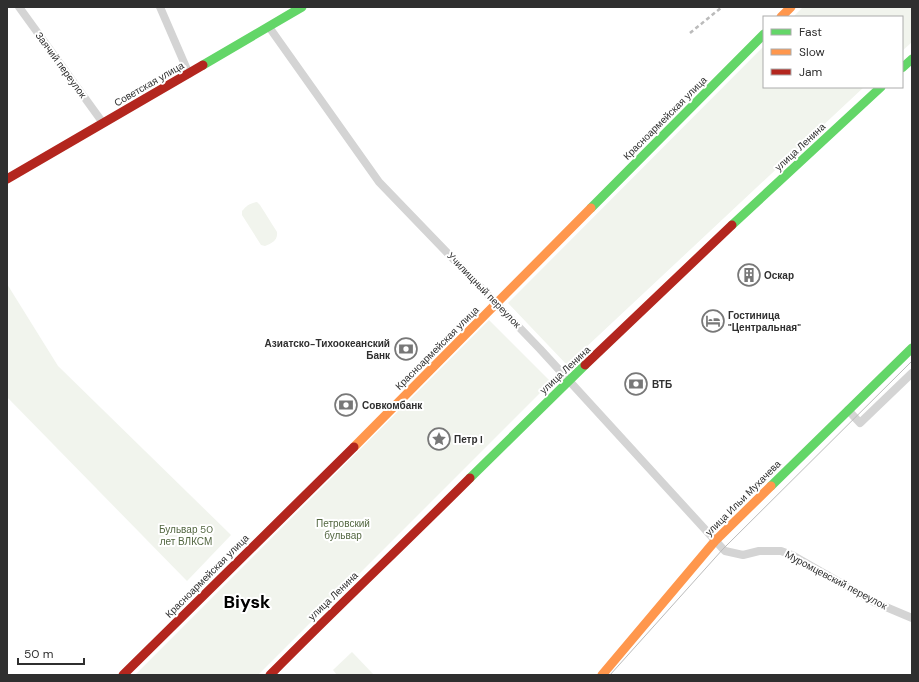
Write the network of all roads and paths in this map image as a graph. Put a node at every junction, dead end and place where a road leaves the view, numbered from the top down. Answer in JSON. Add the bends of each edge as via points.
{"nodes":[{"id":1,"x":19,"y":7,"type":"edge"},
{"id":2,"x":160,"y":7,"type":"edge"},
{"id":3,"x":302,"y":7,"type":"edge"},
{"id":4,"x":791,"y":7,"type":"edge"},
{"id":5,"x":782,"y":16,"type":"edge"},
{"id":6,"x":269,"y":27,"type":"junction"},
{"id":7,"x":763,"y":35,"type":"edge"},
{"id":8,"x":912,"y":59,"type":"edge"},
{"id":9,"x":903,"y":67,"type":"edge"},
{"id":10,"x":189,"y":74,"type":"junction"},
{"id":11,"x":880,"y":88,"type":"edge"},
{"id":12,"x":103,"y":123,"type":"junction"},
{"id":13,"x":7,"y":179,"type":"edge"},
{"id":14,"x":497,"y":304,"type":"junction"},
{"id":15,"x":912,"y":348,"type":"edge"},
{"id":16,"x":912,"y":373,"type":"edge"},
{"id":17,"x":569,"y":380,"type":"junction"},
{"id":18,"x":848,"y":410,"type":"junction"},
{"id":19,"x":715,"y":541,"type":"junction"},
{"id":20,"x":912,"y":618,"type":"edge"},
{"id":21,"x":123,"y":675,"type":"edge"},
{"id":22,"x":270,"y":675,"type":"edge"},
{"id":23,"x":602,"y":675,"type":"edge"}],
"edges":[{"from":1,"to":12,"type":"street","name":"Заячий переулок"},
{"from":2,"to":10,"type":"street"},
{"from":3,"to":6,"type":"main road","name":"Советская улица"},
{"from":4,"to":5,"type":"main road"},
{"from":6,"to":10,"type":"main road","name":"Советская улица"},
{"from":6,"to":14,"type":"street","name":"Училищный переулок","via":[[379,182]]},
{"from":7,"to":14,"type":"main road","name":"Красноармейская улица"},
{"from":8,"to":9,"type":"main road"},
{"from":10,"to":12,"type":"main road","name":"Советская улица"},
{"from":11,"to":17,"type":"main road","name":"улица Ленина"},
{"from":12,"to":13,"type":"main road","name":"Советская улица"},
{"from":14,"to":17,"type":"street","name":"Училищный переулок"},
{"from":14,"to":21,"type":"main road","name":"Красноармейская улица"},
{"from":15,"to":18,"type":"main road","name":"улица Ильи Мухачева"},
{"from":16,"to":18,"type":"street","via":[[860,423]]},
{"from":17,"to":19,"type":"street","name":"Училищный переулок"},
{"from":17,"to":22,"type":"main road","name":"улица Ленина"},
{"from":18,"to":19,"type":"main road","name":"улица Ильи Мухачева"},
{"from":19,"to":20,"type":"street","name":"Муромцевский переулок","via":[[725,550],[743,555],[759,551],[781,551],[792,555],[874,602]]},
{"from":19,"to":23,"type":"main road","name":"улица Ильи Мухачева"}]}
